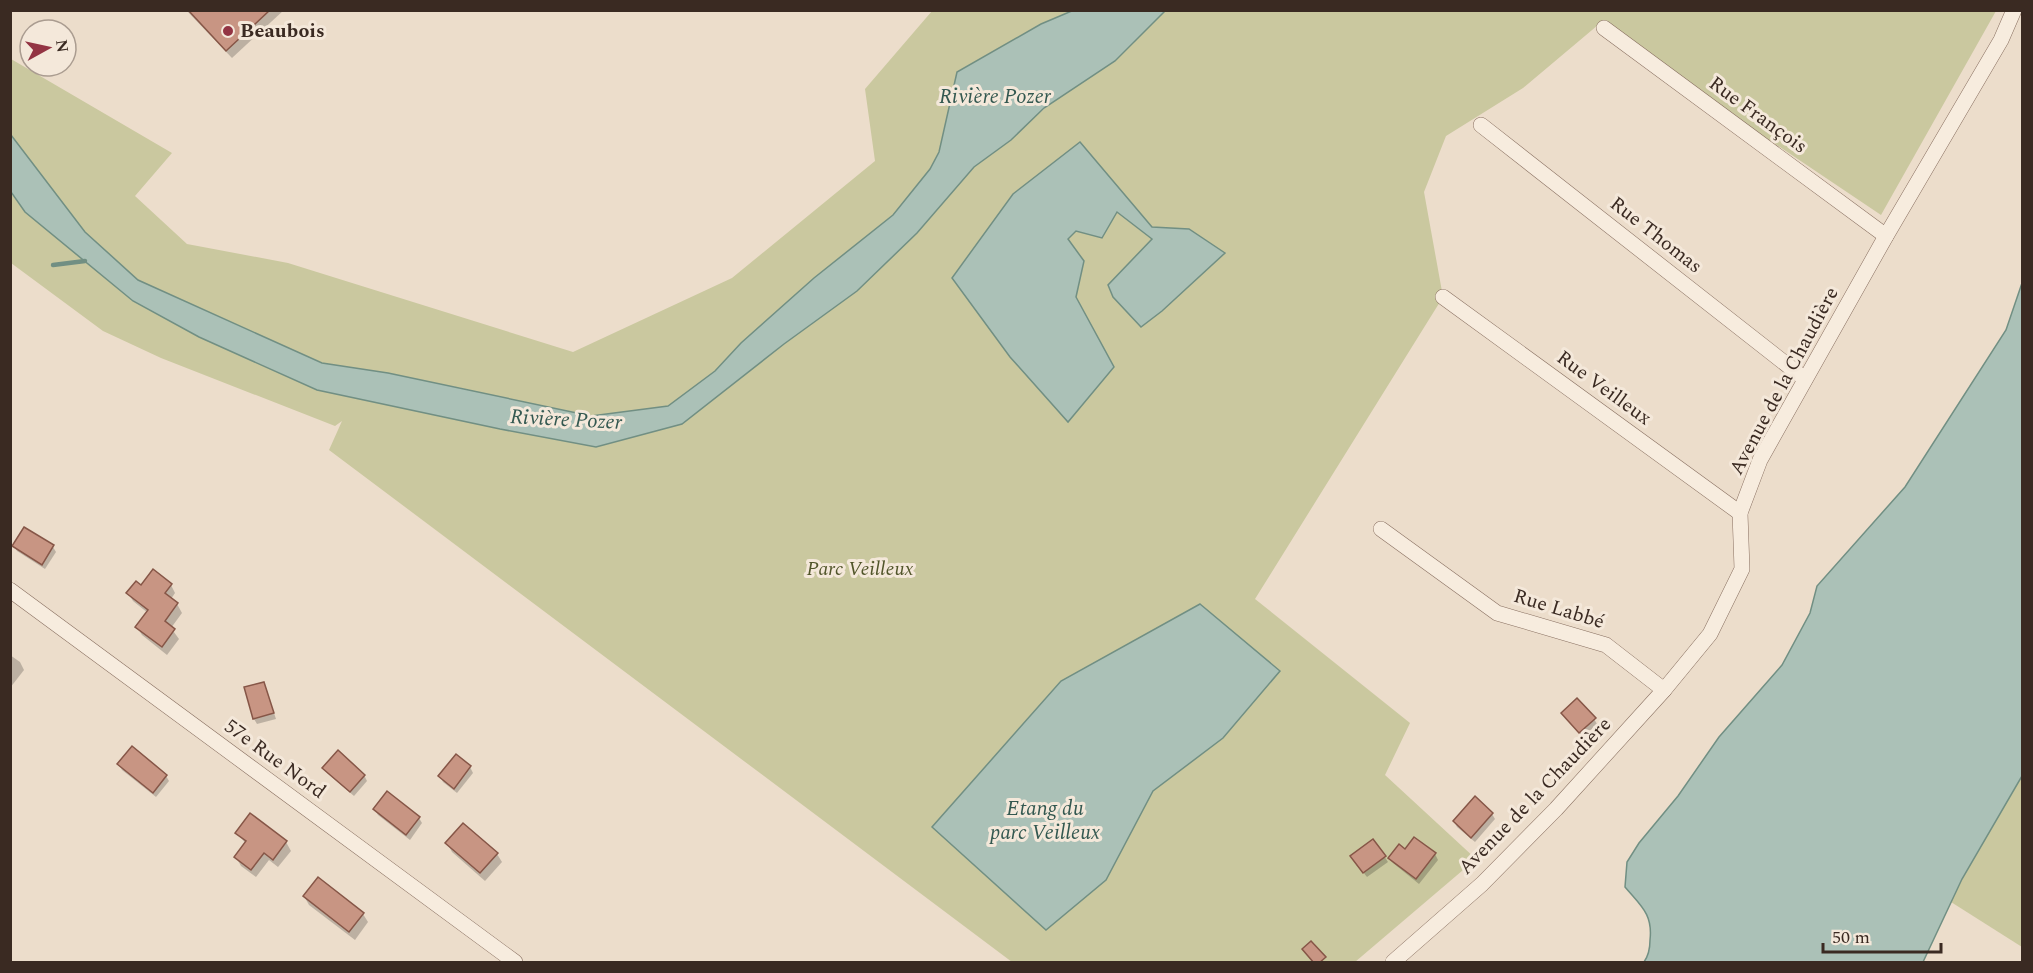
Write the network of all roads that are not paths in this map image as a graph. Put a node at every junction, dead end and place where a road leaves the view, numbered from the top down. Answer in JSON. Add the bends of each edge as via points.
{"nodes":[{"id":1,"x":2014,"y":10,"type":"edge"},
{"id":2,"x":1604,"y":28,"type":"dead end"},
{"id":3,"x":1481,"y":125,"type":"dead end"},
{"id":4,"x":1886,"y":236,"type":"junction"},
{"id":5,"x":1443,"y":297,"type":"dead end"},
{"id":6,"x":1805,"y":379,"type":"junction"},
{"id":7,"x":1740,"y":513,"type":"junction"},
{"id":8,"x":1382,"y":529,"type":"dead end"},
{"id":9,"x":10,"y":590,"type":"edge"},
{"id":10,"x":1664,"y":690,"type":"junction"},
{"id":11,"x":515,"y":963,"type":"edge"},
{"id":12,"x":1392,"y":963,"type":"edge"}],
"edges":[{"from":1,"to":4,"type":"street","name":"Avenue de la Chaudière","via":[[2001,40]]},
{"from":2,"to":4,"type":"street","name":"Rue François"},
{"from":3,"to":6,"type":"street","name":"Rue Thomas"},
{"from":4,"to":6,"type":"street","name":"Avenue de la Chaudière"},
{"from":5,"to":7,"type":"street","name":"Rue Veilleux"},
{"from":6,"to":7,"type":"street","name":"Avenue de la Chaudière","via":[[1760,460]]},
{"from":7,"to":10,"type":"street","name":"Avenue de la Chaudière","via":[[1742,569],[1710,633]]},
{"from":8,"to":10,"type":"street","name":"Rue Labbé","via":[[1497,613],[1606,645]]},
{"from":9,"to":11,"type":"street","name":"57e Rue Nord"},
{"from":10,"to":12,"type":"street","name":"Avenue de la Chaudière","via":[[1540,826],[1482,884]]}]}
